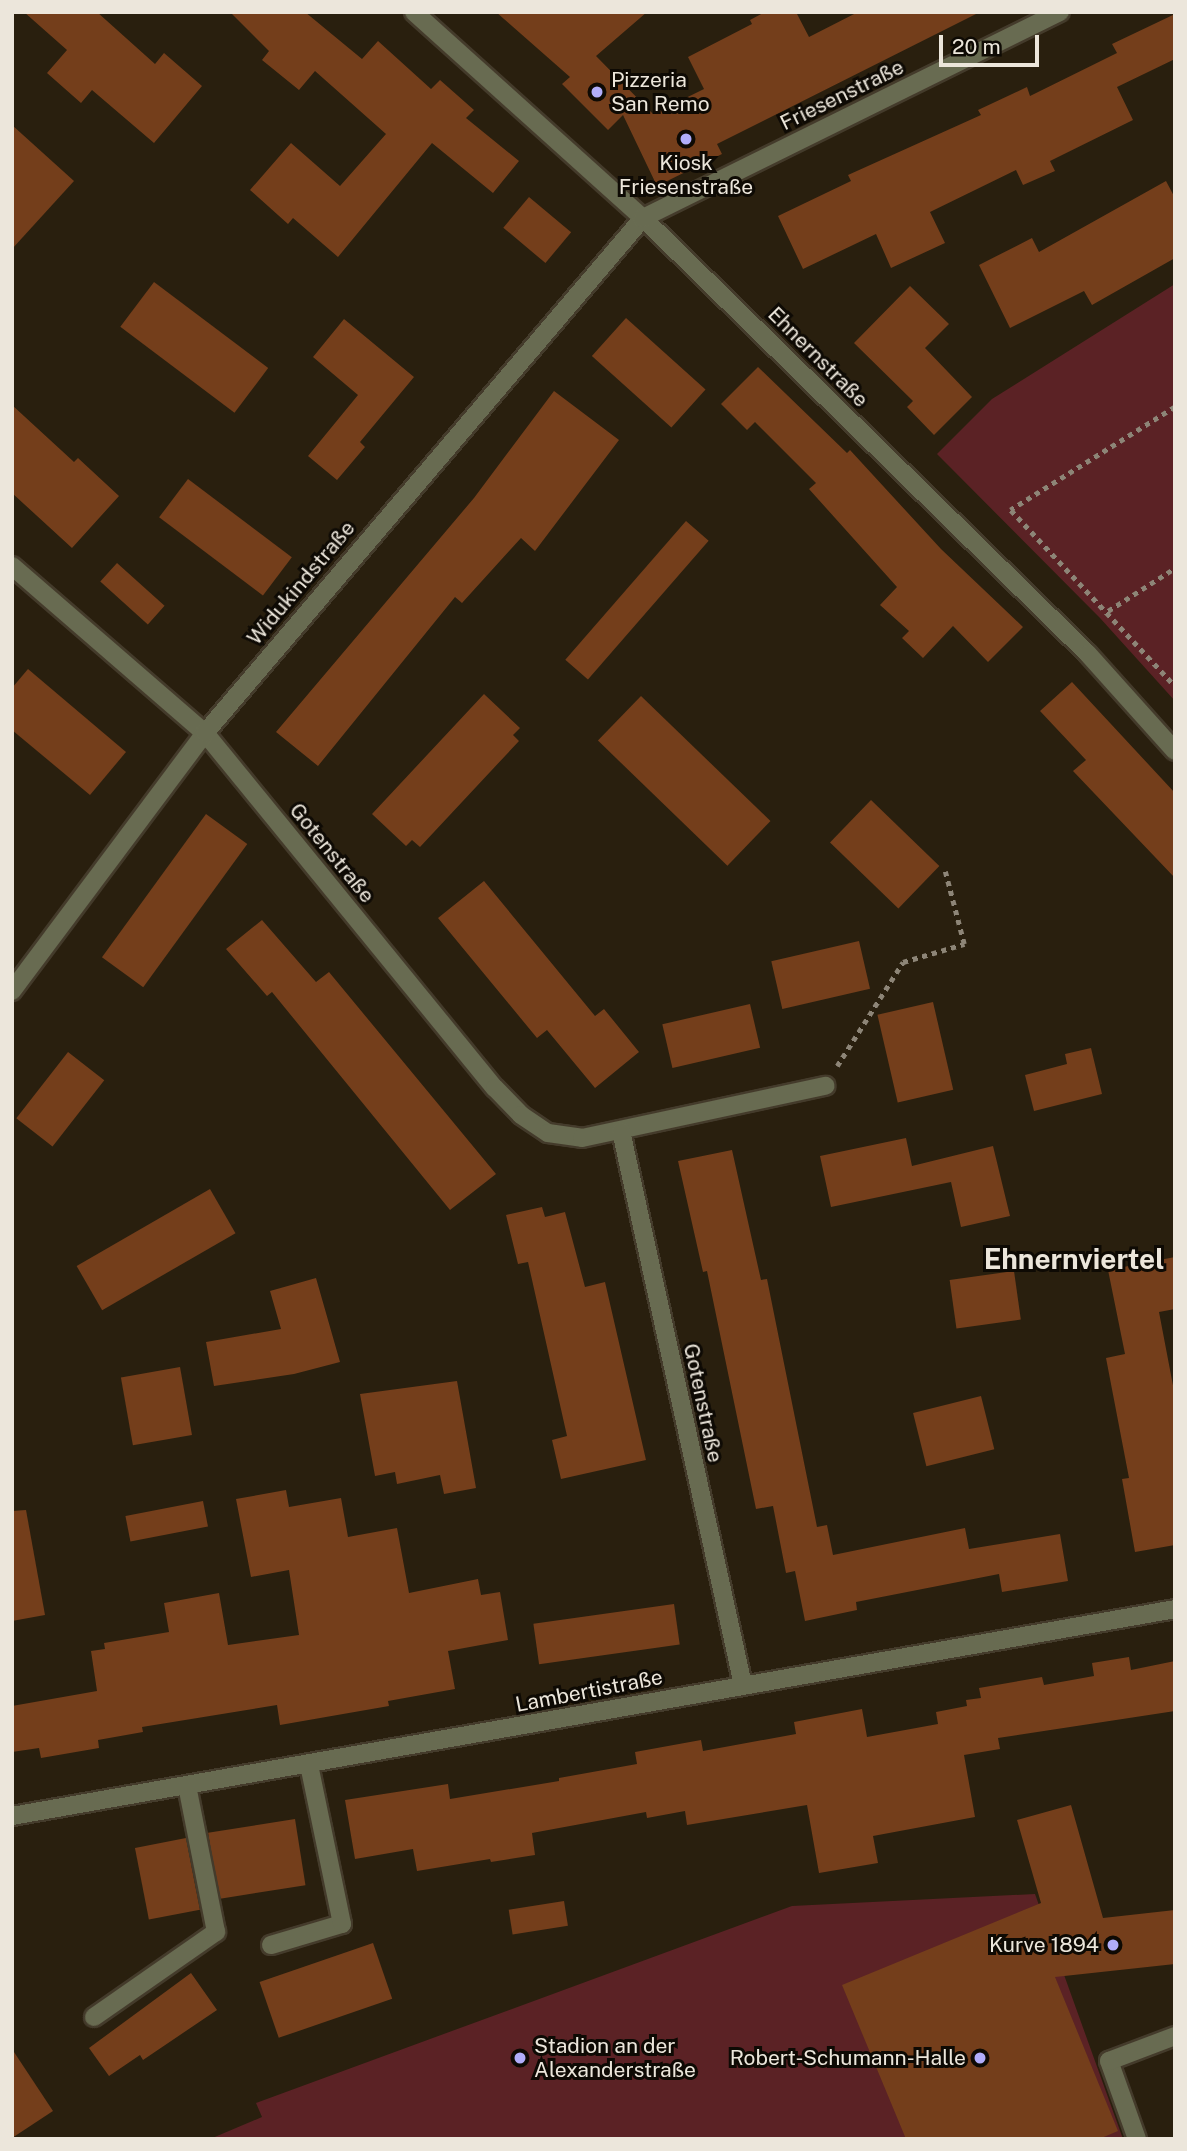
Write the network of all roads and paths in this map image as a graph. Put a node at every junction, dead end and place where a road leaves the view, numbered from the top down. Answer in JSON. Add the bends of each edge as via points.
{"nodes":[{"id":1,"x":414,"y":12,"type":"edge"},
{"id":2,"x":1060,"y":12,"type":"edge"},
{"id":3,"x":643,"y":218,"type":"junction"},
{"id":4,"x":1175,"y":407,"type":"edge"},
{"id":5,"x":12,"y":566,"type":"edge"},
{"id":6,"x":1175,"y":568,"type":"edge"},
{"id":7,"x":1108,"y":611,"type":"junction"},
{"id":8,"x":1175,"y":685,"type":"edge"},
{"id":9,"x":205,"y":733,"type":"junction"},
{"id":10,"x":1175,"y":751,"type":"edge"},
{"id":11,"x":945,"y":871,"type":"dead end"},
{"id":12,"x":12,"y":991,"type":"edge"},
{"id":13,"x":825,"y":1086,"type":"joint"},
{"id":14,"x":621,"y":1131,"type":"junction"},
{"id":15,"x":1175,"y":1609,"type":"edge"},
{"id":16,"x":743,"y":1685,"type":"junction"},
{"id":17,"x":309,"y":1765,"type":"junction"},
{"id":18,"x":187,"y":1786,"type":"junction"},
{"id":19,"x":12,"y":1816,"type":"edge"},
{"id":20,"x":271,"y":1945,"type":"dead end"},
{"id":21,"x":94,"y":2017,"type":"dead end"},
{"id":22,"x":1175,"y":2036,"type":"edge"},
{"id":23,"x":1137,"y":2139,"type":"edge"}],
"edges":[{"from":1,"to":3,"type":"street","name":"Ehnernstraße"},
{"from":2,"to":3,"type":"street","name":"Friesenstraße"},
{"from":3,"to":9,"type":"street","name":"Widukindstraße"},
{"from":3,"to":10,"type":"street","name":"Ehnernstraße","via":[[1088,654]]},
{"from":4,"to":7,"type":"path","via":[[1011,510]]},
{"from":5,"to":9,"type":"street","name":"Gotenstraße"},
{"from":6,"to":7,"type":"path"},
{"from":7,"to":8,"type":"path"},
{"from":9,"to":12,"type":"street","name":"Widukindstraße"},
{"from":9,"to":14,"type":"street","name":"Gotenstraße","via":[[521,1115],[548,1133],[582,1138]]},
{"from":11,"to":13,"type":"path","via":[[964,944],[903,962]]},
{"from":13,"to":14,"type":"street","name":"Gotenstraße"},
{"from":14,"to":16,"type":"street","name":"Gotenstraße"},
{"from":15,"to":16,"type":"street","name":"Lambertistraße"},
{"from":16,"to":17,"type":"street","name":"Lambertistraße"},
{"from":17,"to":18,"type":"street","name":"Lambertistraße"},
{"from":17,"to":20,"type":"street","via":[[342,1924]]},
{"from":18,"to":19,"type":"street","name":"Lambertistraße"},
{"from":18,"to":21,"type":"street","via":[[216,1932]]},
{"from":22,"to":23,"type":"street","via":[[1109,2061]]}]}
